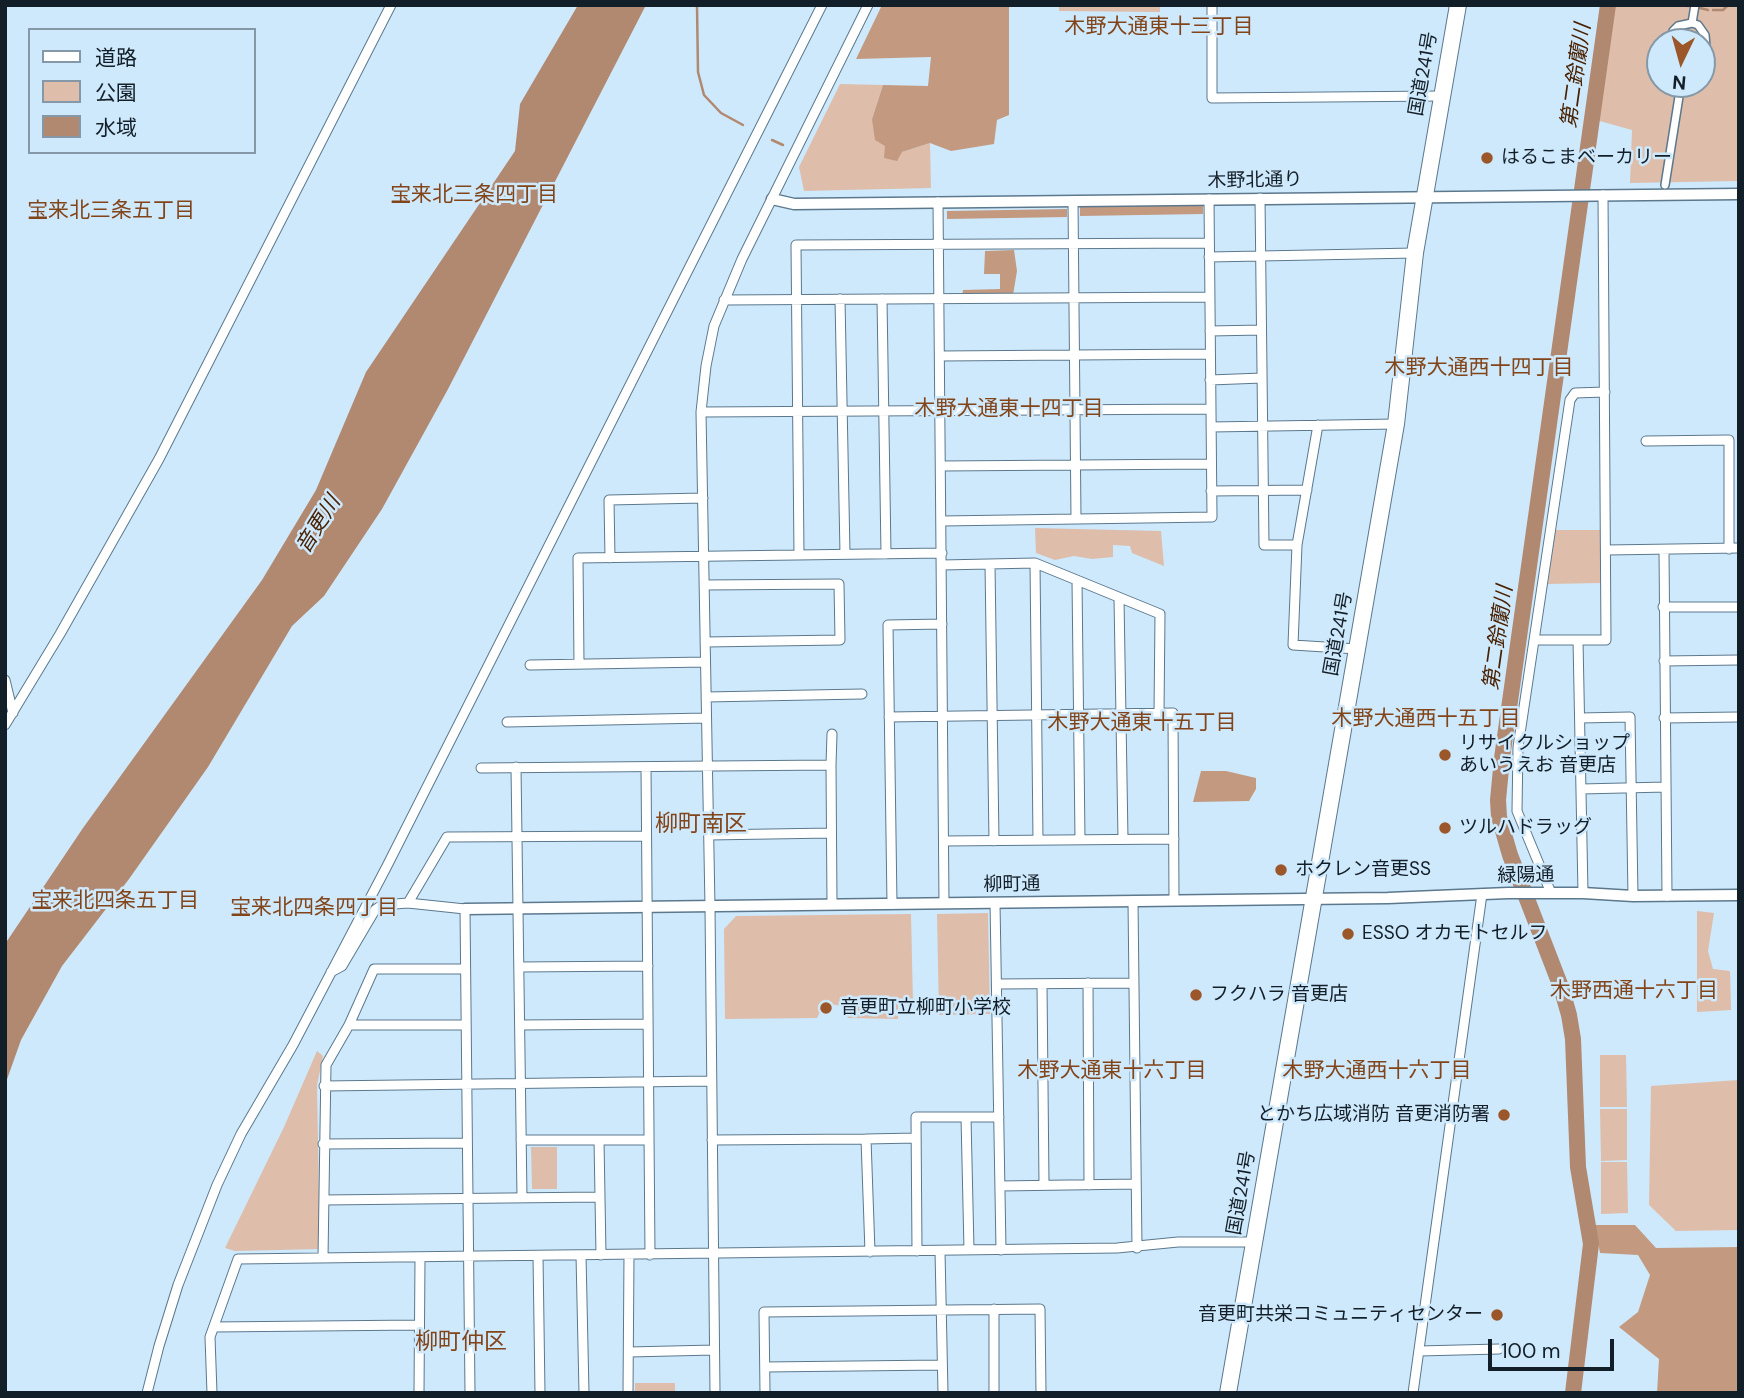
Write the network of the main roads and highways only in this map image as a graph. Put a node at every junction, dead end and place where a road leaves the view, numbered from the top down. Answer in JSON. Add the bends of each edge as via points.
{"nodes":[{"id":1,"x":1458,"y":5,"type":"edge"},
{"id":2,"x":1228,"y":1393,"type":"edge"}],
"edges":[{"from":1,"to":2,"type":"highway","name":"国道241号","via":[[1415,253],[1396,424]]}]}
